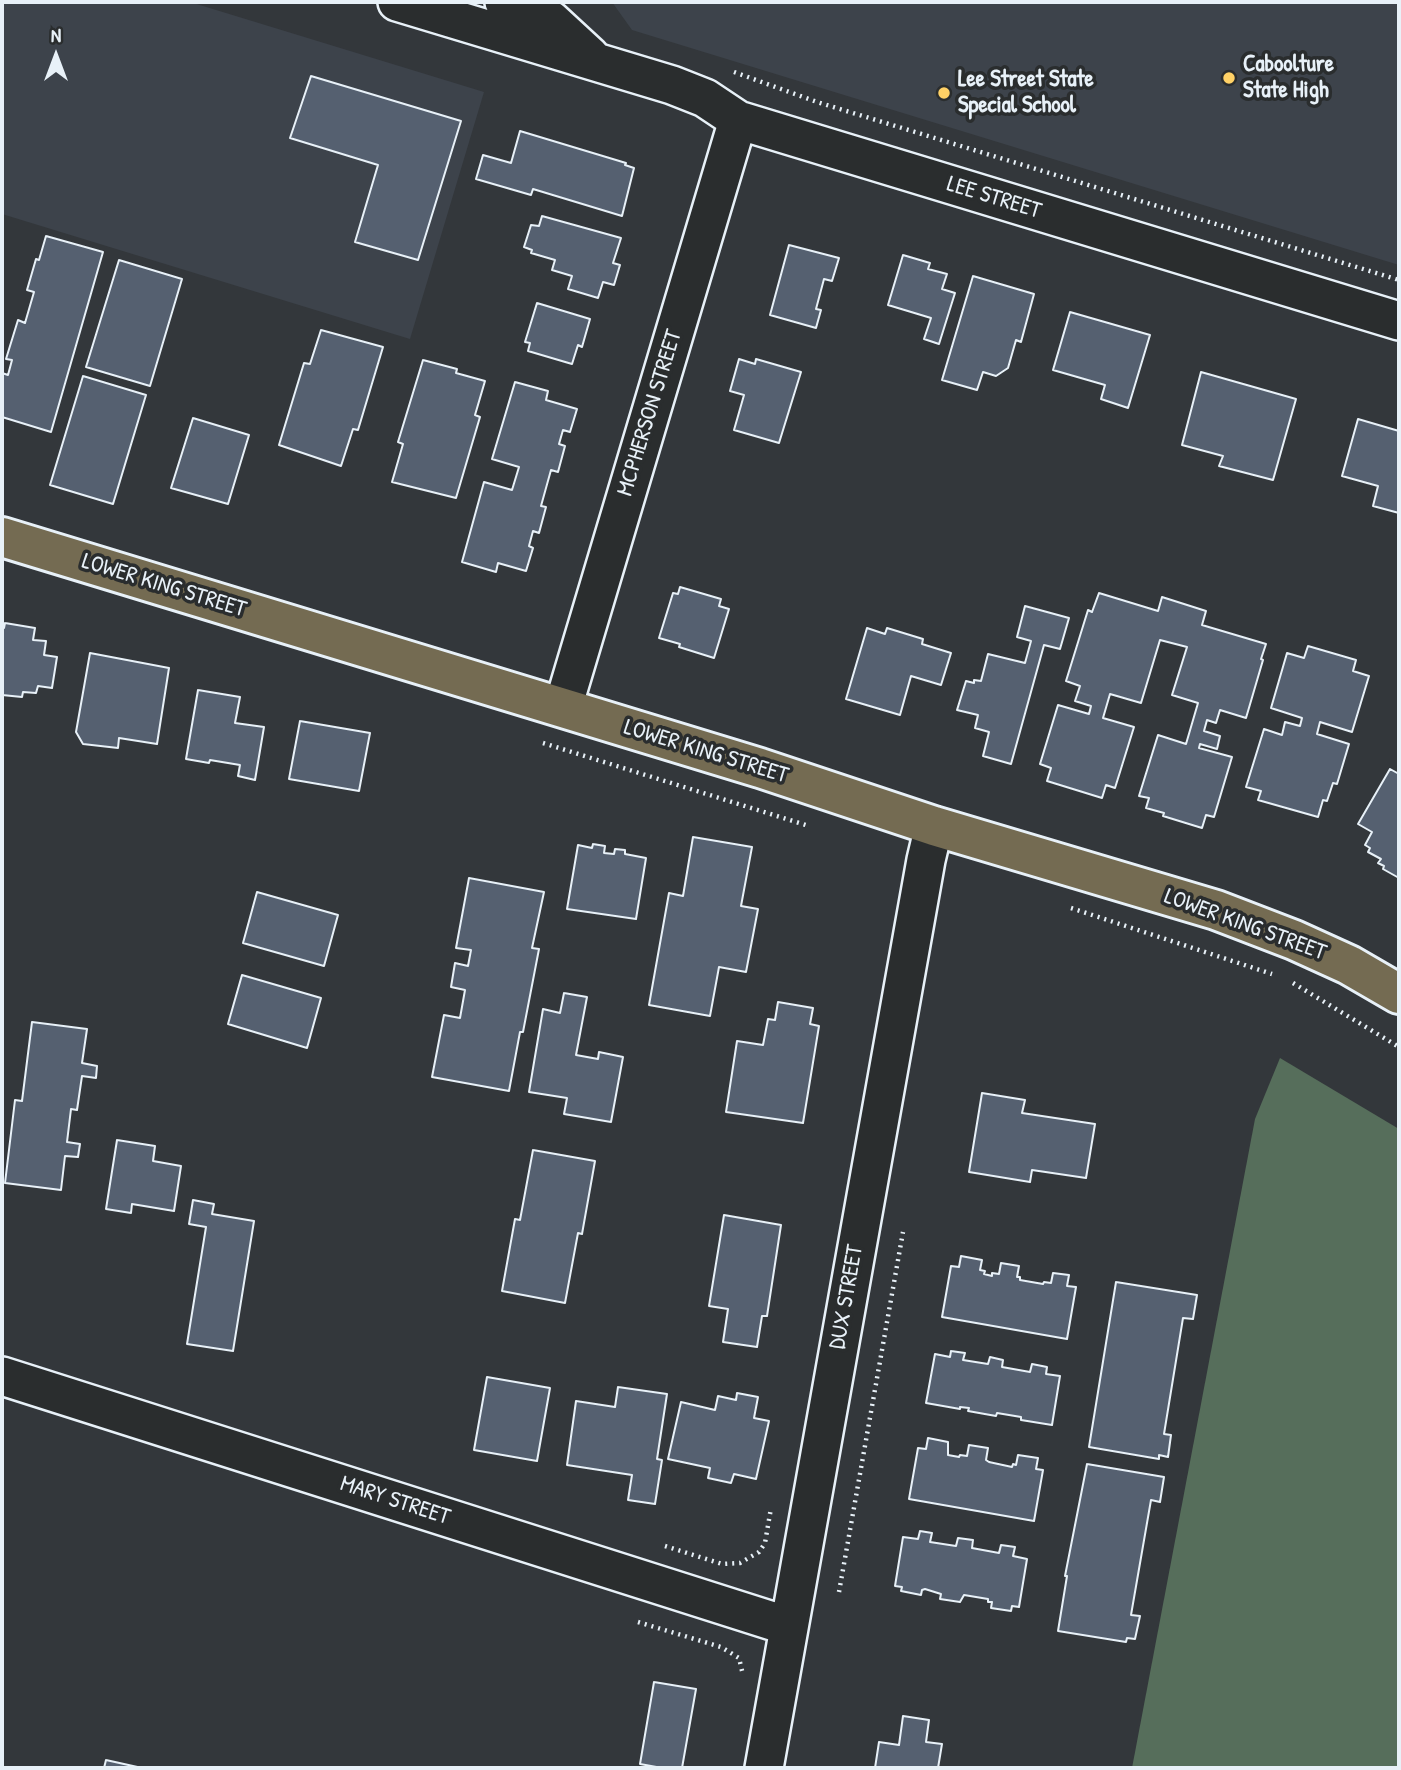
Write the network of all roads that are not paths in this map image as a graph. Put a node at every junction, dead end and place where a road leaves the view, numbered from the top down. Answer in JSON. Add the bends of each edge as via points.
{"nodes":[{"id":1,"x":397,"y":2,"type":"edge"},
{"id":2,"x":505,"y":2,"type":"edge"},
{"id":3,"x":595,"y":62,"type":"junction"},
{"id":4,"x":738,"y":120,"type":"junction"},
{"id":5,"x":1399,"y":321,"type":"edge"},
{"id":6,"x":2,"y":537,"type":"edge"},
{"id":7,"x":563,"y":707,"type":"junction"},
{"id":8,"x":934,"y":826,"type":"junction"},
{"id":9,"x":1399,"y":994,"type":"edge"},
{"id":10,"x":2,"y":1376,"type":"edge"},
{"id":11,"x":788,"y":1626,"type":"junction"},
{"id":12,"x":764,"y":1768,"type":"edge"}],
"edges":[{"from":1,"to":3,"type":"street","name":"LEE STREET"},
{"from":2,"to":3,"type":"street","name":"LEE STREET","via":[[551,20]]},
{"from":3,"to":4,"type":"street","name":"LEE STREET","via":[[705,98]]},
{"from":4,"to":5,"type":"street","name":"LEE STREET"},
{"from":4,"to":7,"type":"street","name":"MCPHERSON STREET"},
{"from":6,"to":7,"type":"main road","name":"LOWER KING STREET"},
{"from":7,"to":8,"type":"main road","name":"LOWER KING STREET"},
{"from":8,"to":9,"type":"main road","name":"LOWER KING STREET","via":[[1216,910],[1349,965]]},
{"from":8,"to":11,"type":"street","name":"DUX STREET"},
{"from":10,"to":11,"type":"street","name":"MARY STREET"},
{"from":11,"to":12,"type":"street","name":"DUX STREET"}]}
